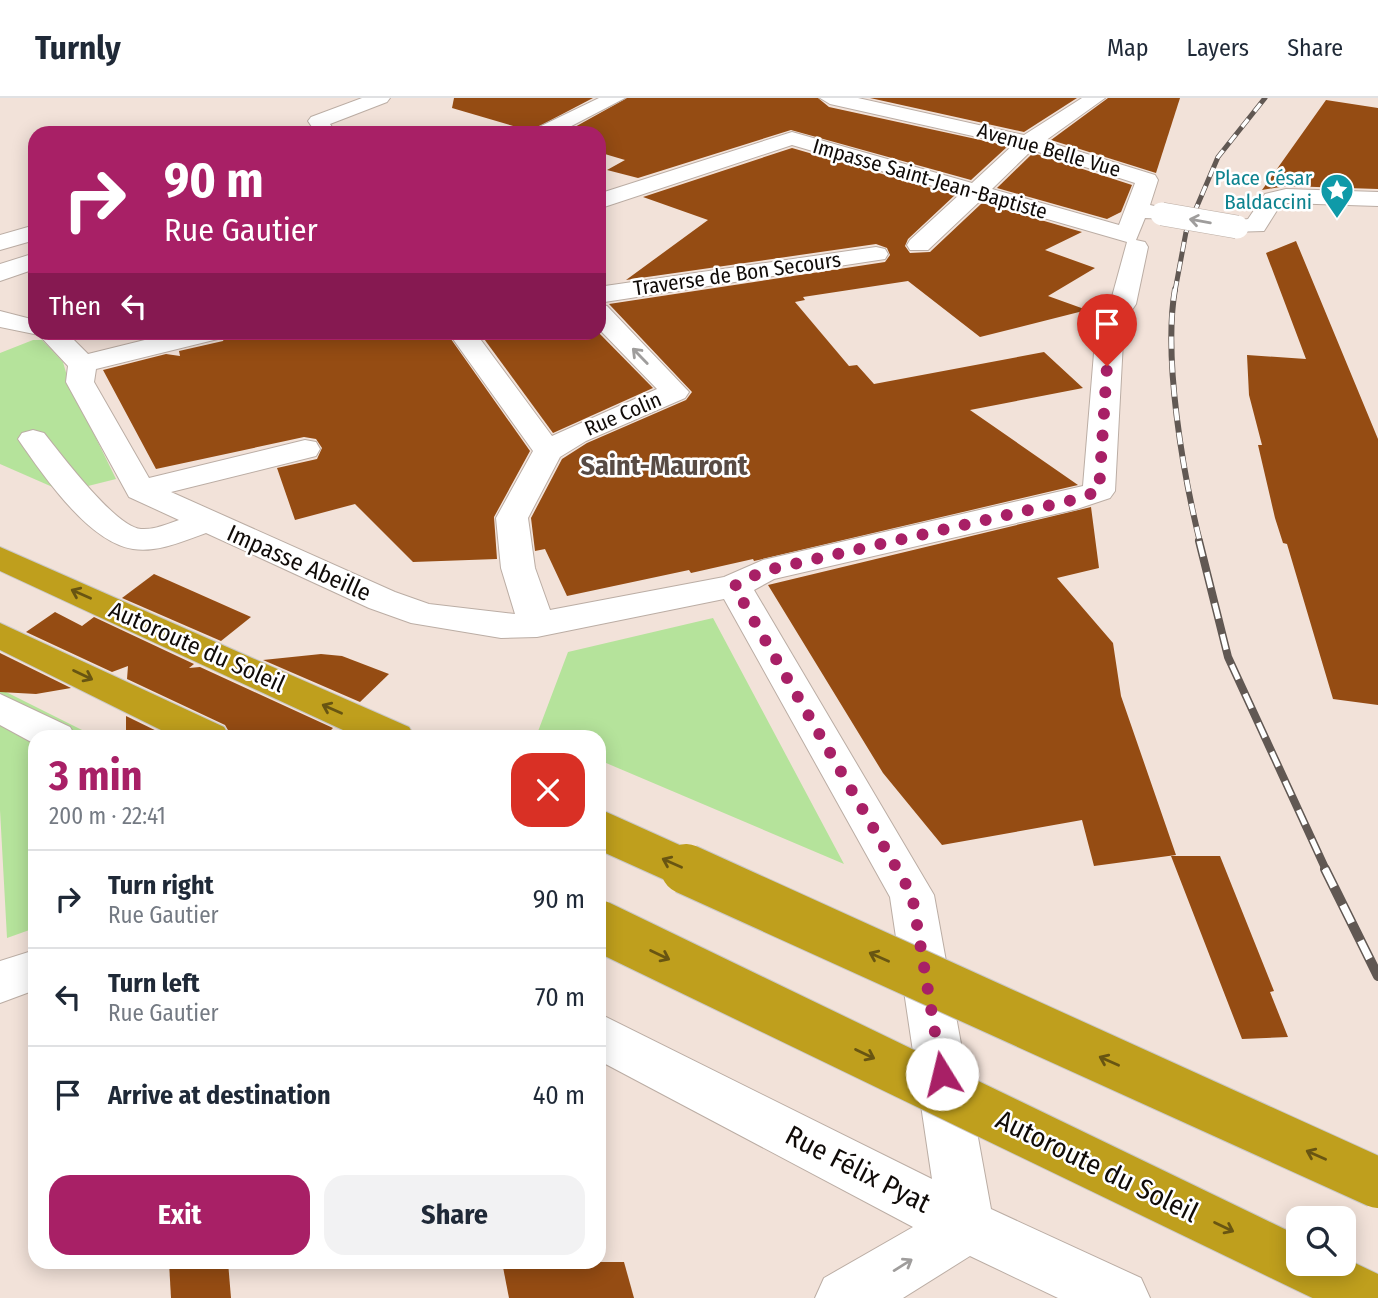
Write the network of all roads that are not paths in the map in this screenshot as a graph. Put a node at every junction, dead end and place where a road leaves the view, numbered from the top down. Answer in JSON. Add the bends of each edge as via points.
{"nodes":[{"id":1,"x":380,"y":98,"type":"edge"},
{"id":2,"x":615,"y":98,"type":"edge"},
{"id":3,"x":830,"y":98,"type":"edge"},
{"id":4,"x":1096,"y":98,"type":"edge"},
{"id":5,"x":324,"y":126,"type":"edge"},
{"id":6,"x":557,"y":126,"type":"edge"},
{"id":7,"x":1030,"y":141,"type":"junction"},
{"id":8,"x":974,"y":192,"type":"junction"},
{"id":9,"x":606,"y":199,"type":"edge"},
{"id":10,"x":1378,"y":199,"type":"edge"},
{"id":11,"x":1137,"y":210,"type":"junction"},
{"id":12,"x":28,"y":234,"type":"edge"},
{"id":13,"x":0,"y":243,"type":"edge"},
{"id":14,"x":919,"y":246,"type":"dead end"},
{"id":15,"x":1136,"y":247,"type":"dead end"},
{"id":16,"x":876,"y":254,"type":"dead end"},
{"id":17,"x":28,"y":263,"type":"edge"},
{"id":18,"x":0,"y":273,"type":"edge"},
{"id":19,"x":606,"y":294,"type":"edge"},
{"id":20,"x":1123,"y":304,"type":"dead end"},
{"id":21,"x":0,"y":319,"type":"edge"},
{"id":22,"x":606,"y":320,"type":"edge"},
{"id":23,"x":28,"y":326,"type":"edge"},
{"id":24,"x":58,"y":340,"type":"edge"},
{"id":25,"x":175,"y":340,"type":"edge"},
{"id":26,"x":467,"y":340,"type":"edge"},
{"id":27,"x":1109,"y":341,"type":"dead end"},
{"id":28,"x":78,"y":361,"type":"junction"},
{"id":29,"x":33,"y":439,"type":"dead end"},
{"id":30,"x":305,"y":449,"type":"dead end"},
{"id":31,"x":548,"y":451,"type":"junction"},
{"id":32,"x":139,"y":490,"type":"junction"},
{"id":33,"x":207,"y":521,"type":"junction"},
{"id":34,"x":0,"y":558,"type":"edge"},
{"id":35,"x":734,"y":586,"type":"junction"},
{"id":36,"x":537,"y":625,"type":"junction"},
{"id":37,"x":0,"y":635,"type":"edge"},
{"id":38,"x":0,"y":708,"type":"edge"},
{"id":39,"x":42,"y":730,"type":"edge"},
{"id":40,"x":196,"y":730,"type":"edge"},
{"id":41,"x":379,"y":730,"type":"edge"},
{"id":42,"x":606,"y":833,"type":"edge"},
{"id":43,"x":606,"y":929,"type":"edge"},
{"id":44,"x":28,"y":972,"type":"edge"},
{"id":45,"x":0,"y":982,"type":"edge"},
{"id":46,"x":606,"y":1039,"type":"edge"},
{"id":47,"x":1378,"y":1183,"type":"edge"},
{"id":48,"x":967,"y":1226,"type":"junction"},
{"id":49,"x":844,"y":1298,"type":"edge"},
{"id":50,"x":1121,"y":1298,"type":"edge"},
{"id":51,"x":1370,"y":1298,"type":"edge"}],
"edges":[{"from":1,"to":5,"type":"street"},
{"from":2,"to":6,"type":"street"},
{"from":3,"to":7,"type":"street","name":"Avenue Belle Vue"},
{"from":4,"to":7,"type":"street"},
{"from":7,"to":8,"type":"street"},
{"from":7,"to":11,"type":"street","name":"Avenue Belle Vue","via":[[1147,180]]},
{"from":8,"to":9,"type":"street","name":"Impasse Saint-Jean-Baptiste","via":[[792,138]]},
{"from":8,"to":11,"type":"street","name":"Impasse Saint-Jean-Baptiste","via":[[1128,235]]},
{"from":8,"to":14,"type":"street"},
{"from":10,"to":11,"type":"street","name":"Avenue Belle Vue","one_way":true,"bridge":true,"via":[[1286,196],[1273,199],[1256,226],[1237,227]]},
{"from":12,"to":13,"type":"street"},
{"from":15,"to":20,"type":"street"},
{"from":16,"to":19,"type":"street","name":"Traverse de Bon Secours"},
{"from":17,"to":18,"type":"street"},
{"from":21,"to":23,"type":"street"},
{"from":31,"to":22,"type":"street","name":"Rue Colin","one_way":true,"via":[[675,392]]},
{"from":24,"to":28,"type":"street"},
{"from":25,"to":28,"type":"street"},
{"from":26,"to":31,"type":"street"},
{"from":27,"to":35,"type":"street","name":"Impasse Abeille","via":[[1099,491],[763,571]]},
{"from":28,"to":32,"type":"street","via":[[80,382]]},
{"from":29,"to":33,"type":"street","via":[[73,490],[119,534],[146,539]]},
{"from":30,"to":32,"type":"street"},
{"from":31,"to":36,"type":"street","via":[[512,518],[518,568]]},
{"from":32,"to":33,"type":"street","name":"Impasse Abeille"},
{"from":33,"to":36,"type":"street","name":"Impasse Abeille","via":[[424,615],[501,626]]},
{"from":41,"to":34,"type":"highway","name":"Autoroute du Soleil","one_way":true},
{"from":35,"to":36,"type":"street","name":"Impasse Abeille"},
{"from":35,"to":48,"type":"street","via":[[912,895]]},
{"from":37,"to":40,"type":"highway","one_way":true},
{"from":38,"to":39,"type":"street"},
{"from":47,"to":42,"type":"highway","one_way":true,"bridge":true},
{"from":43,"to":51,"type":"highway","name":"Autoroute du Soleil","one_way":true,"bridge":true},
{"from":44,"to":45,"type":"street"},
{"from":46,"to":48,"type":"street","name":"Rue Félix Pyat"},
{"from":49,"to":48,"type":"street","one_way":true},
{"from":48,"to":50,"type":"street","name":"Rue Félix Pyat"}]}
